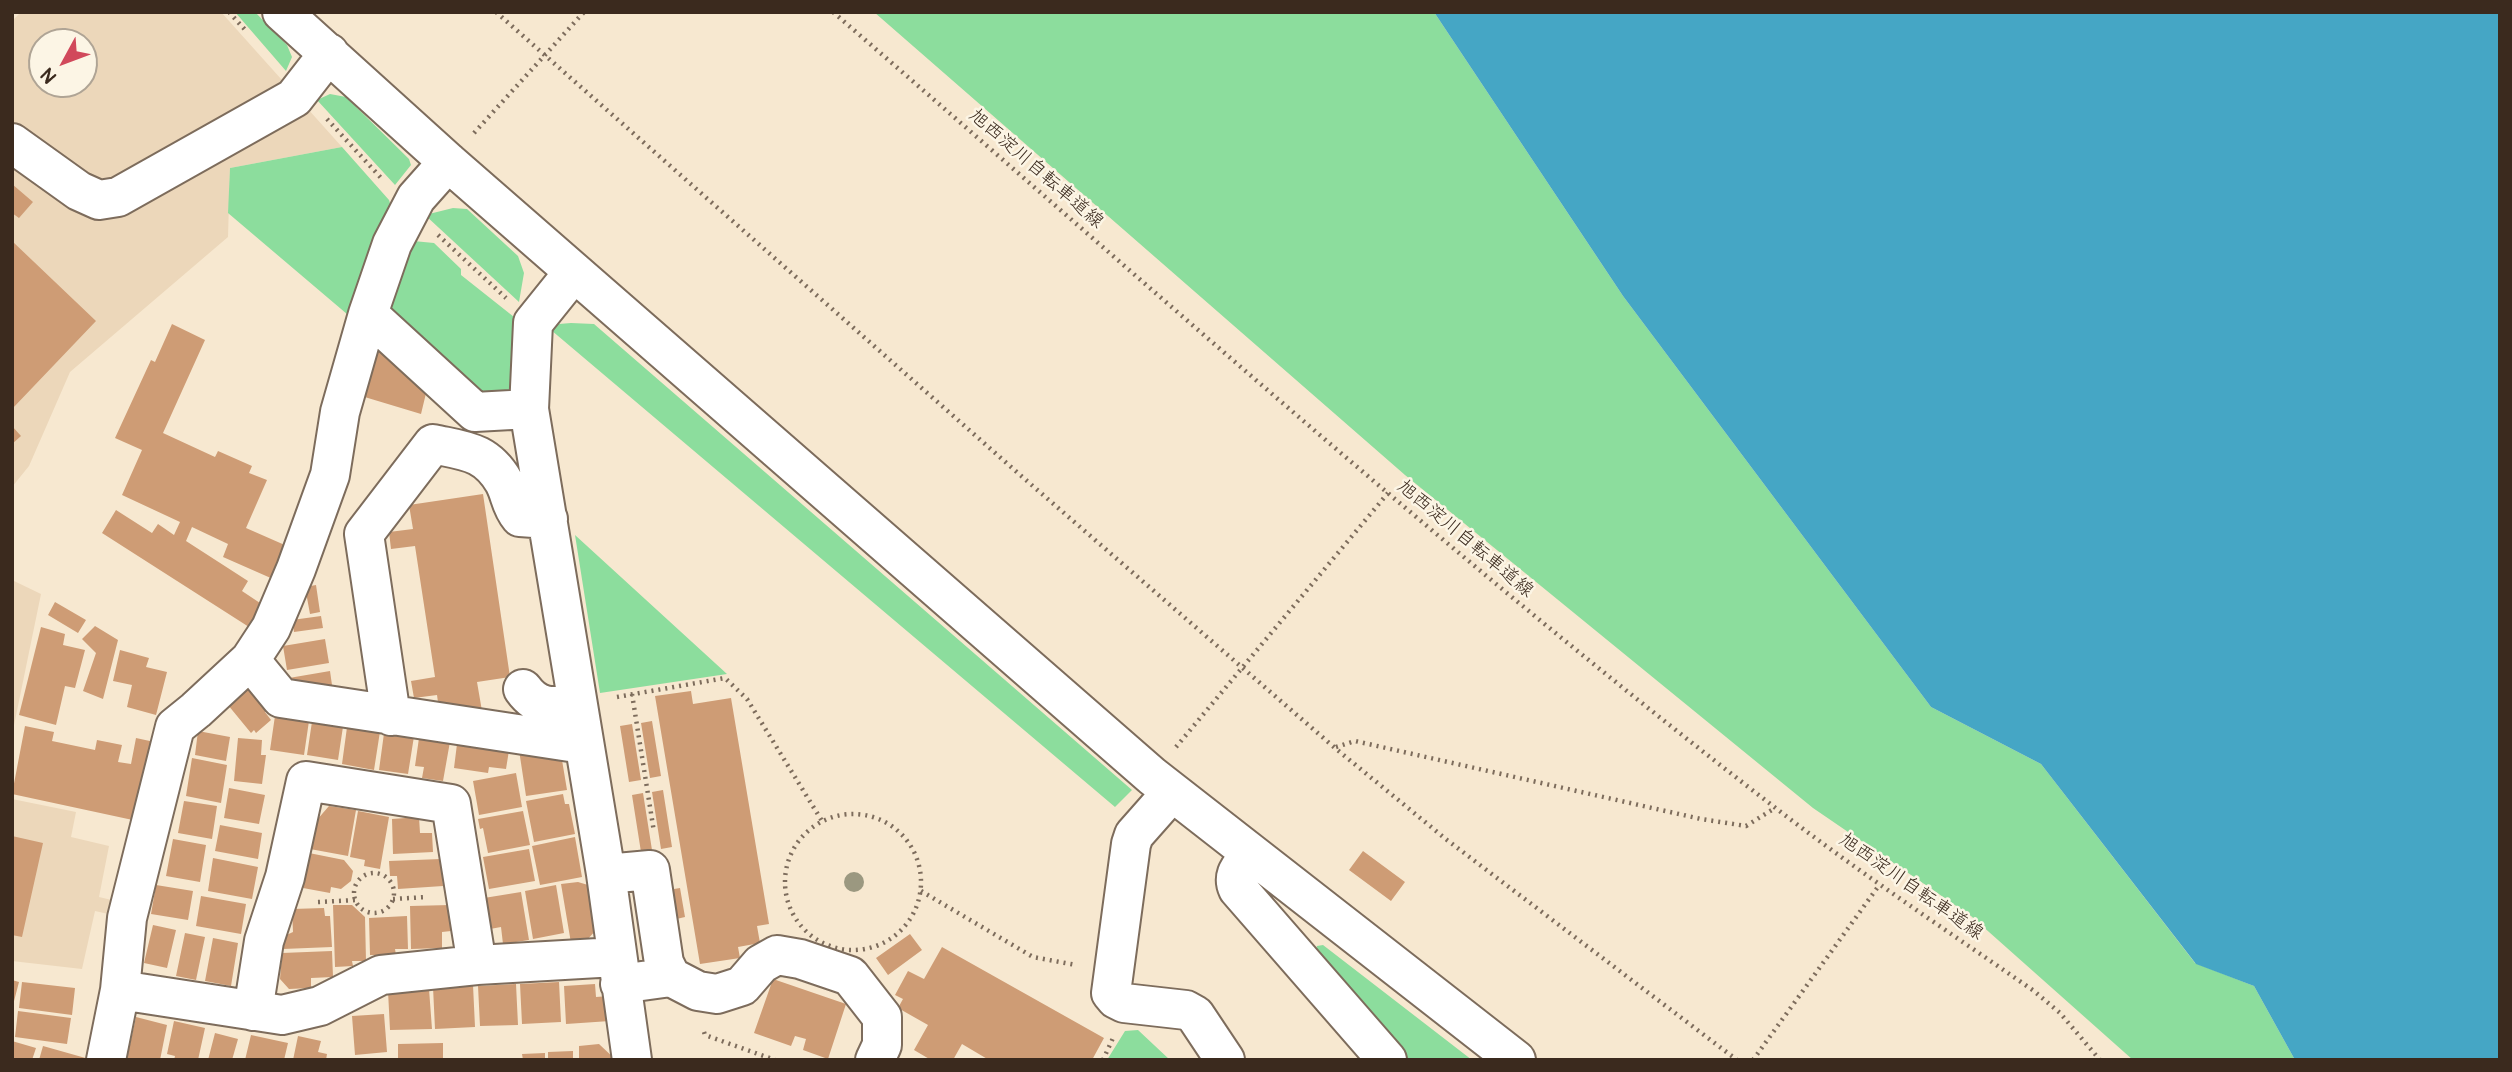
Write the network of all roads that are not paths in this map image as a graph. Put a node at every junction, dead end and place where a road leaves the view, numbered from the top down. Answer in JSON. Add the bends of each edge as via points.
{"nodes":[{"id":1,"x":282,"y":12,"type":"edge"},
{"id":2,"x":329,"y":52,"type":"junction"},
{"id":3,"x":12,"y":143,"type":"edge"},
{"id":4,"x":448,"y":162,"type":"junction"},
{"id":5,"x":574,"y":272,"type":"junction"},
{"id":6,"x":368,"y":314,"type":"junction"},
{"id":7,"x":529,"y":409,"type":"junction"},
{"id":8,"x":548,"y":519,"type":"junction"},
{"id":9,"x":250,"y":660,"type":"junction"},
{"id":10,"x":523,"y":689,"type":"dead end"},
{"id":11,"x":577,"y":704,"type":"junction"},
{"id":12,"x":391,"y":716,"type":"junction"},
{"id":13,"x":583,"y":744,"type":"junction"},
{"id":14,"x":1170,"y":774,"type":"junction"},
{"id":15,"x":1251,"y":854,"type":"junction"},
{"id":16,"x":606,"y":874,"type":"junction"},
{"id":17,"x":477,"y":965,"type":"junction"},
{"id":18,"x":618,"y":970,"type":"junction"},
{"id":19,"x":671,"y":977,"type":"junction"},
{"id":20,"x":120,"y":990,"type":"junction"},
{"id":21,"x":253,"y":1011,"type":"junction"},
{"id":22,"x":106,"y":1060,"type":"edge"},
{"id":23,"x":632,"y":1060,"type":"edge"},
{"id":24,"x":875,"y":1060,"type":"edge"},
{"id":25,"x":1225,"y":1060,"type":"edge"},
{"id":26,"x":1387,"y":1060,"type":"edge"},
{"id":27,"x":1516,"y":1060,"type":"edge"}],
"edges":[{"from":1,"to":2,"type":"street"},
{"from":2,"to":3,"type":"street","via":[[294,98],[118,197],[99,200],[79,191]]},
{"from":2,"to":4,"type":"street"},
{"from":4,"to":5,"type":"street"},
{"from":4,"to":6,"type":"street","via":[[416,198],[392,244]]},
{"from":5,"to":7,"type":"street","via":[[533,323]]},
{"from":5,"to":14,"type":"street"},
{"from":6,"to":7,"type":"street","via":[[475,412]]},
{"from":6,"to":9,"type":"street","via":[[340,412],[330,475],[276,616]]},
{"from":7,"to":8,"type":"street"},
{"from":8,"to":11,"type":"street"},
{"from":8,"to":12,"type":"street","via":[[520,517],[505,483],[480,454],[433,444],[364,534]]},
{"from":9,"to":12,"type":"street","via":[[281,698]]},
{"from":9,"to":20,"type":"street","via":[[175,727],[127,918]]},
{"from":10,"to":11,"type":"street","via":[[549,708]]},
{"from":11,"to":13,"type":"street"},
{"from":12,"to":13,"type":"street"},
{"from":13,"to":16,"type":"street"},
{"from":14,"to":15,"type":"street"},
{"from":14,"to":25,"type":"street","via":[[1131,844],[1111,993],[1124,1003],[1195,1014]]},
{"from":15,"to":26,"type":"street","via":[[1237,872],[1234,881],[1238,889]]},
{"from":15,"to":27,"type":"street"},
{"from":16,"to":18,"type":"street"},
{"from":16,"to":19,"type":"street","via":[[650,870],[664,963]]},
{"from":17,"to":18,"type":"street"},
{"from":17,"to":21,"type":"street","via":[[380,975],[320,1006],[282,1015]]},
{"from":17,"to":21,"type":"street","via":[[451,804],[306,781],[285,877],[264,941]]},
{"from":18,"to":19,"type":"street"},
{"from":18,"to":23,"type":"street"},
{"from":19,"to":24,"type":"street","via":[[698,991],[718,994],[742,986],[761,964],[777,956],[850,976],[882,1017],[882,1045]]},
{"from":20,"to":21,"type":"street"},
{"from":20,"to":22,"type":"street"}]}
